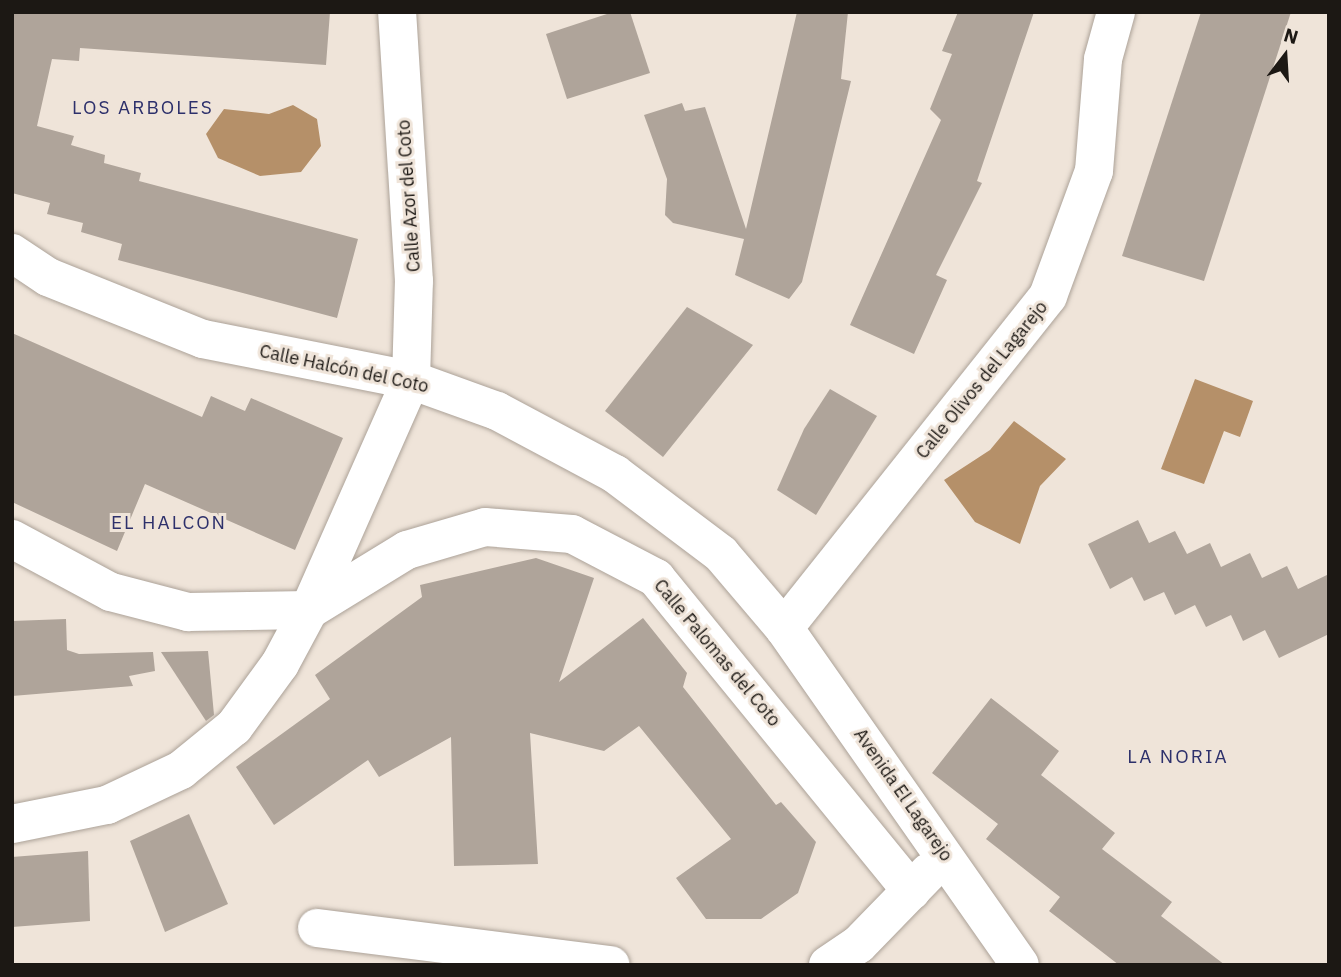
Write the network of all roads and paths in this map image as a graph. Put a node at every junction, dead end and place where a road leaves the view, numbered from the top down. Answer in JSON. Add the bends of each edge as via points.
{"nodes":[{"id":1,"x":397,"y":12,"type":"edge"},
{"id":2,"x":1116,"y":12,"type":"edge"},
{"id":3,"x":12,"y":253,"type":"edge"},
{"id":4,"x":411,"y":380,"type":"junction"},
{"id":5,"x":12,"y":539,"type":"edge"},
{"id":6,"x":309,"y":610,"type":"junction"},
{"id":7,"x":784,"y":628,"type":"junction"},
{"id":8,"x":12,"y":824,"type":"edge"},
{"id":9,"x":945,"y":855,"type":"junction"},
{"id":10,"x":911,"y":891,"type":"junction"},
{"id":11,"x":317,"y":928,"type":"dead end"},
{"id":12,"x":611,"y":965,"type":"edge"},
{"id":13,"x":828,"y":965,"type":"edge"},
{"id":14,"x":1020,"y":965,"type":"edge"}],
"edges":[{"from":1,"to":4,"type":"street","name":"Calle Azor del Coto","via":[[414,281]]},
{"from":2,"to":7,"type":"street","name":"Calle Olivos del Lagarejo","via":[[1103,59],[1094,171],[1048,296]]},
{"from":3,"to":4,"type":"street","name":"Calle Halcón del Coto","via":[[48,277],[203,339]]},
{"from":4,"to":6,"type":"street"},
{"from":4,"to":7,"type":"street","name":"Calle Halcón del Coto","via":[[496,411],[615,474],[720,554]]},
{"from":5,"to":6,"type":"street","via":[[111,592],[188,612]]},
{"from":6,"to":8,"type":"street","via":[[280,664],[234,727],[181,770],[107,805]]},
{"from":6,"to":10,"type":"street","name":"Calle Palomas del Coto","via":[[407,550],[485,527],[572,534],[656,578]]},
{"from":7,"to":9,"type":"street","name":"Avenida El Lagarejo"},
{"from":9,"to":10,"type":"street"},
{"from":9,"to":14,"type":"street","name":"Avenida El Lagarejo"},
{"from":10,"to":13,"type":"street","via":[[859,944]]},
{"from":11,"to":12,"type":"street"}]}
